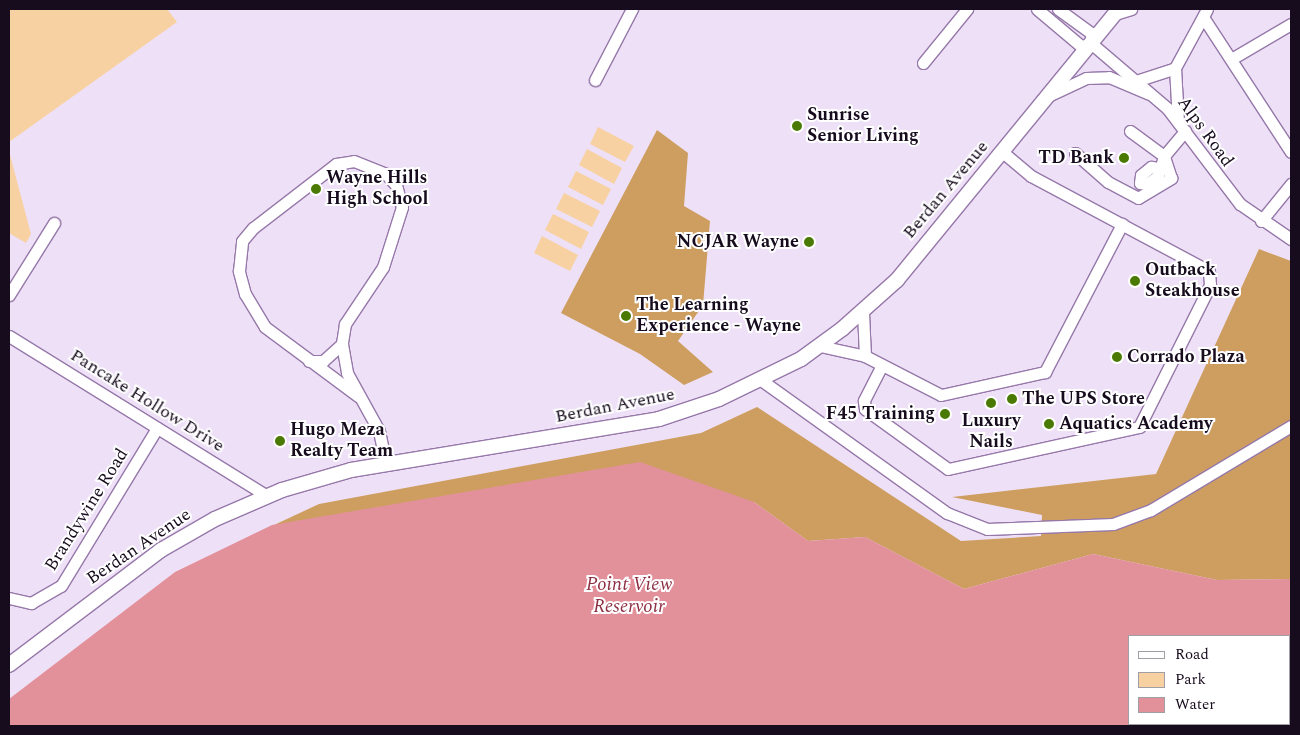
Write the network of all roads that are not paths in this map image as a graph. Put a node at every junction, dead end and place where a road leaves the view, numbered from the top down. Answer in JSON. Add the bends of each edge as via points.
{"nodes":[{"id":1,"x":632,"y":9,"type":"edge"},
{"id":2,"x":967,"y":9,"type":"edge"},
{"id":3,"x":1037,"y":9,"type":"edge"},
{"id":4,"x":1058,"y":9,"type":"edge"},
{"id":5,"x":1131,"y":9,"type":"edge"},
{"id":6,"x":1117,"y":12,"type":"edge"},
{"id":7,"x":1205,"y":13,"type":"edge"},
{"id":8,"x":1291,"y":24,"type":"edge"},
{"id":9,"x":1092,"y":44,"type":"junction"},
{"id":10,"x":1233,"y":58,"type":"junction"},
{"id":11,"x":923,"y":63,"type":"dead end"},
{"id":12,"x":1175,"y":68,"type":"junction"},
{"id":13,"x":595,"y":80,"type":"dead end"},
{"id":14,"x":1139,"y":80,"type":"junction"},
{"id":15,"x":1050,"y":95,"type":"junction"},
{"id":16,"x":1158,"y":99,"type":"junction"},
{"id":17,"x":1182,"y":126,"type":"junction"},
{"id":18,"x":1130,"y":130,"type":"dead end"},
{"id":19,"x":1002,"y":152,"type":"junction"},
{"id":20,"x":1291,"y":152,"type":"edge"},
{"id":21,"x":1075,"y":153,"type":"dead end"},
{"id":22,"x":1164,"y":156,"type":"junction"},
{"id":23,"x":1291,"y":184,"type":"edge"},
{"id":24,"x":1126,"y":192,"type":"junction"},
{"id":25,"x":1261,"y":221,"type":"junction"},
{"id":26,"x":54,"y":223,"type":"dead end"},
{"id":27,"x":1122,"y":224,"type":"junction"},
{"id":28,"x":1291,"y":239,"type":"edge"},
{"id":29,"x":9,"y":295,"type":"edge"},
{"id":30,"x":863,"y":312,"type":"junction"},
{"id":31,"x":9,"y":336,"type":"edge"},
{"id":32,"x":342,"y":344,"type":"junction"},
{"id":33,"x":820,"y":346,"type":"junction"},
{"id":34,"x":865,"y":356,"type":"junction"},
{"id":35,"x":309,"y":361,"type":"junction"},
{"id":36,"x":881,"y":367,"type":"junction"},
{"id":37,"x":761,"y":380,"type":"junction"},
{"id":38,"x":358,"y":396,"type":"junction"},
{"id":39,"x":1291,"y":426,"type":"edge"},
{"id":40,"x":157,"y":428,"type":"junction"},
{"id":41,"x":386,"y":463,"type":"junction"},
{"id":42,"x":267,"y":496,"type":"junction"},
{"id":43,"x":9,"y":598,"type":"edge"},
{"id":44,"x":9,"y":665,"type":"edge"}],
"edges":[{"from":1,"to":13,"type":"street"},
{"from":2,"to":11,"type":"street"},
{"from":3,"to":9,"type":"street","via":[[1081,46]]},
{"from":4,"to":9,"type":"street","via":[[1091,33]]},
{"from":5,"to":6,"type":"street"},
{"from":6,"to":9,"type":"main road","name":"Berdan Avenue"},
{"from":7,"to":10,"type":"street"},
{"from":7,"to":12,"type":"street"},
{"from":8,"to":10,"type":"street"},
{"from":9,"to":14,"type":"street","name":"Alps Road"},
{"from":9,"to":15,"type":"main road","name":"Berdan Avenue"},
{"from":10,"to":20,"type":"street"},
{"from":12,"to":14,"type":"street"},
{"from":12,"to":17,"type":"street"},
{"from":14,"to":16,"type":"street","name":"Alps Road"},
{"from":15,"to":16,"type":"street","via":[[1086,78],[1109,77]]},
{"from":15,"to":19,"type":"main road","name":"Berdan Avenue"},
{"from":16,"to":17,"type":"street","name":"Alps Road"},
{"from":17,"to":22,"type":"street"},
{"from":17,"to":25,"type":"street","name":"Alps Road","via":[[1216,178]]},
{"from":18,"to":22,"type":"street"},
{"from":19,"to":27,"type":"street","via":[[1031,176]]},
{"from":19,"to":30,"type":"main road","name":"Berdan Avenue","via":[[897,280]]},
{"from":21,"to":24,"type":"street"},
{"from":22,"to":24,"type":"street","via":[[1158,176],[1147,184],[1140,182]]},
{"from":22,"to":24,"type":"street","via":[[1171,178],[1138,198]]},
{"from":23,"to":25,"type":"street"},
{"from":25,"to":28,"type":"street","name":"Alps Road"},
{"from":26,"to":29,"type":"street"},
{"from":27,"to":36,"type":"street","via":[[1045,372],[941,396]]},
{"from":27,"to":36,"type":"street","via":[[1204,267],[1210,277],[1210,284],[1136,431],[948,469],[865,409],[864,401]]},
{"from":30,"to":33,"type":"main road","name":"Berdan Avenue"},
{"from":30,"to":34,"type":"street"},
{"from":31,"to":40,"type":"street","name":"Pancake Hollow Drive"},
{"from":32,"to":35,"type":"street","via":[[328,359]]},
{"from":32,"to":35,"type":"street","via":[[345,324],[383,267],[402,207],[396,185],[386,174],[354,161],[336,164],[252,228],[238,254],[239,271],[254,313],[265,328]]},
{"from":32,"to":38,"type":"street","via":[[347,373]]},
{"from":33,"to":34,"type":"street"},
{"from":33,"to":37,"type":"main road","name":"Berdan Avenue"},
{"from":34,"to":36,"type":"street"},
{"from":35,"to":38,"type":"street"},
{"from":37,"to":39,"type":"street","via":[[947,513],[987,529],[1113,524],[1151,510]]},
{"from":37,"to":41,"type":"main road","name":"Berdan Avenue","via":[[658,419]]},
{"from":38,"to":41,"type":"street","via":[[379,431]]},
{"from":40,"to":42,"type":"street","name":"Pancake Hollow Drive"},
{"from":40,"to":43,"type":"street","name":"Brandywine Road","via":[[61,586],[31,603]]},
{"from":41,"to":42,"type":"main road","name":"Berdan Avenue","via":[[311,480]]},
{"from":42,"to":44,"type":"main road","name":"Berdan Avenue","via":[[161,550]]}]}
